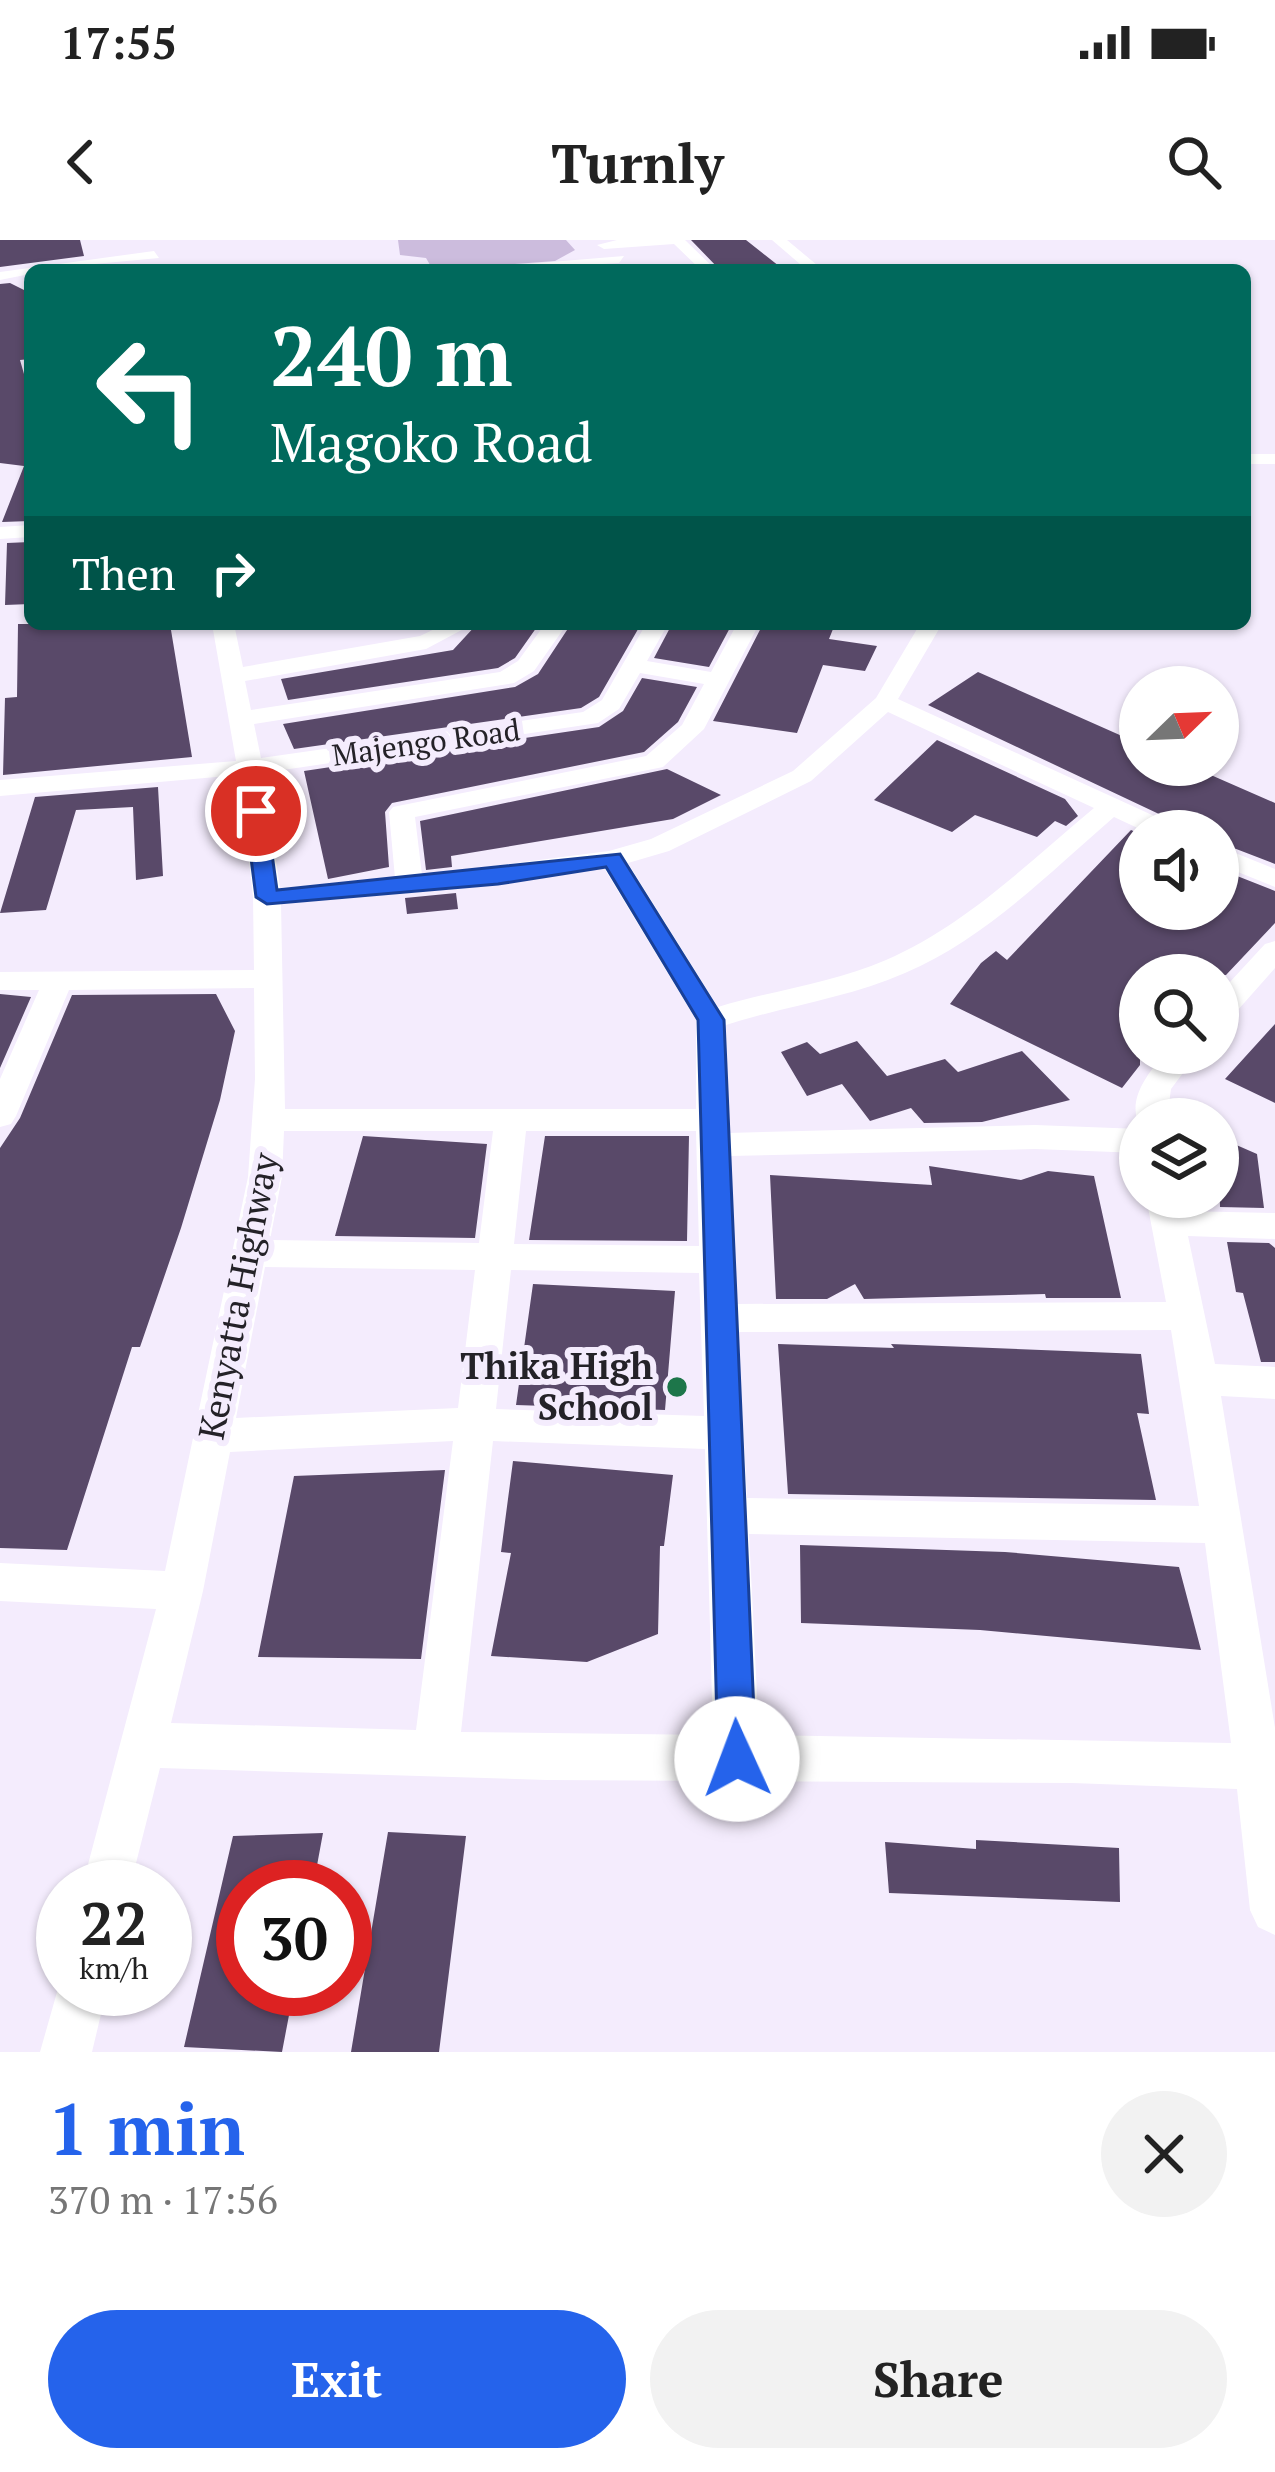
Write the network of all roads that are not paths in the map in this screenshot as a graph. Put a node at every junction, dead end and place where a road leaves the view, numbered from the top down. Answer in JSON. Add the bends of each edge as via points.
{"nodes":[{"id":1,"x":676,"y":240,"type":"edge"},
{"id":2,"x":778,"y":240,"type":"edge"},
{"id":3,"x":601,"y":242,"type":"edge"},
{"id":4,"x":154,"y":255,"type":"edge"},
{"id":5,"x":66,"y":264,"type":"edge"},
{"id":6,"x":624,"y":264,"type":"edge"},
{"id":7,"x":702,"y":264,"type":"edge"},
{"id":8,"x":808,"y":264,"type":"edge"},
{"id":9,"x":224,"y":630,"type":"edge"},
{"id":10,"x":450,"y":630,"type":"edge"},
{"id":11,"x":552,"y":630,"type":"edge"},
{"id":12,"x":653,"y":630,"type":"edge"},
{"id":13,"x":745,"y":630,"type":"edge"},
{"id":14,"x":928,"y":630,"type":"edge"},
{"id":15,"x":633,"y":665,"type":"junction"},
{"id":16,"x":232,"y":676,"type":"junction"},
{"id":17,"x":720,"y":680,"type":"junction"},
{"id":18,"x":885,"y":703,"type":"junction"},
{"id":19,"x":239,"y":719,"type":"junction"},
{"id":20,"x":250,"y":767,"type":"junction"},
{"id":21,"x":0,"y":788,"type":"edge"},
{"id":22,"x":1110,"y":807,"type":"junction"},
{"id":23,"x":1119,"y":811,"type":"edge"},
{"id":24,"x":612,"y":859,"type":"junction"},
{"id":25,"x":1239,"y":863,"type":"edge"},
{"id":26,"x":1275,"y":879,"type":"edge"},
{"id":27,"x":409,"y":883,"type":"junction"},
{"id":28,"x":267,"y":897,"type":"junction"},
{"id":29,"x":1275,"y":950,"type":"edge"},
{"id":30,"x":269,"y":979,"type":"junction"},
{"id":31,"x":0,"y":981,"type":"edge"},
{"id":32,"x":58,"y":981,"type":"junction"},
{"id":33,"x":1239,"y":990,"type":"edge"},
{"id":34,"x":711,"y":1020,"type":"junction"},
{"id":35,"x":0,"y":1116,"type":"edge"},
{"id":36,"x":511,"y":1119,"type":"junction"},
{"id":37,"x":269,"y":1120,"type":"junction"},
{"id":38,"x":712,"y":1132,"type":"junction"},
{"id":39,"x":1119,"y":1140,"type":"edge"},
{"id":40,"x":1167,"y":1218,"type":"edge"},
{"id":41,"x":1220,"y":1218,"type":"edge"},
{"id":42,"x":1275,"y":1226,"type":"edge"},
{"id":43,"x":250,"y":1253,"type":"junction"},
{"id":44,"x":494,"y":1254,"type":"junction"},
{"id":45,"x":717,"y":1260,"type":"junction"},
{"id":46,"x":1184,"y":1316,"type":"junction"},
{"id":47,"x":719,"y":1318,"type":"junction"},
{"id":48,"x":1199,"y":1379,"type":"junction"},
{"id":49,"x":1275,"y":1383,"type":"edge"},
{"id":50,"x":474,"y":1424,"type":"junction"},
{"id":51,"x":724,"y":1433,"type":"junction"},
{"id":52,"x":212,"y":1436,"type":"junction"},
{"id":53,"x":728,"y":1516,"type":"junction"},
{"id":54,"x":1223,"y":1525,"type":"junction"},
{"id":55,"x":0,"y":1582,"type":"edge"},
{"id":56,"x":182,"y":1591,"type":"junction"},
{"id":57,"x":141,"y":1745,"type":"junction"},
{"id":58,"x":436,"y":1754,"type":"junction"},
{"id":59,"x":737,"y":1759,"type":"junction"},
{"id":60,"x":1258,"y":1767,"type":"junction"},
{"id":61,"x":113,"y":1860,"type":"edge"},
{"id":62,"x":1275,"y":1910,"type":"edge"},
{"id":63,"x":75,"y":2016,"type":"edge"},
{"id":64,"x":66,"y":2052,"type":"edge"}],
"edges":[{"from":1,"to":3,"type":"street"},
{"from":1,"to":7,"type":"street"},
{"from":2,"to":8,"type":"street"},
{"from":3,"to":6,"type":"street"},
{"from":4,"to":5,"type":"street"},
{"from":9,"to":16,"type":"street","name":"Kenyatta Highway"},
{"from":10,"to":16,"type":"street","via":[[426,642]]},
{"from":11,"to":19,"type":"street","via":[[526,666],[506,678]]},
{"from":12,"to":15,"type":"street","name":"Majengo Road"},
{"from":13,"to":17,"type":"street"},
{"from":14,"to":18,"type":"street"},
{"from":15,"to":17,"type":"street"},
{"from":15,"to":20,"type":"street","name":"Majengo Road","via":[[611,704],[590,718]]},
{"from":16,"to":19,"type":"street","name":"Kenyatta Highway"},
{"from":17,"to":27,"type":"street","via":[[692,728],[640,768],[402,812]]},
{"from":18,"to":22,"type":"street"},
{"from":18,"to":24,"type":"street","via":[[802,776]]},
{"from":19,"to":20,"type":"street","name":"Kenyatta Highway"},
{"from":20,"to":21,"type":"street","name":"Majengo Road"},
{"from":20,"to":28,"type":"street","name":"Kenyatta Highway"},
{"from":22,"to":23,"type":"street"},
{"from":22,"to":34,"type":"street","via":[[929,950],[893,968]]},
{"from":24,"to":27,"type":"street"},
{"from":24,"to":34,"type":"street"},
{"from":25,"to":26,"type":"street"},
{"from":27,"to":28,"type":"street"},
{"from":28,"to":30,"type":"street","name":"Kenyatta Highway"},
{"from":29,"to":33,"type":"street"},
{"from":30,"to":32,"type":"street"},
{"from":30,"to":37,"type":"street","name":"Kenyatta Highway"},
{"from":31,"to":32,"type":"street"},
{"from":32,"to":35,"type":"street"},
{"from":34,"to":38,"type":"street"},
{"from":36,"to":37,"type":"street"},
{"from":36,"to":38,"type":"street"},
{"from":36,"to":44,"type":"street"},
{"from":37,"to":43,"type":"street","name":"Kenyatta Highway"},
{"from":38,"to":39,"type":"street"},
{"from":38,"to":45,"type":"street"},
{"from":40,"to":46,"type":"street"},
{"from":41,"to":42,"type":"street"},
{"from":43,"to":44,"type":"street"},
{"from":43,"to":52,"type":"street","name":"Kenyatta Highway"},
{"from":44,"to":45,"type":"street"},
{"from":44,"to":50,"type":"street"},
{"from":45,"to":47,"type":"street"},
{"from":46,"to":47,"type":"street"},
{"from":46,"to":48,"type":"street"},
{"from":47,"to":51,"type":"street"},
{"from":48,"to":49,"type":"street"},
{"from":48,"to":54,"type":"street"},
{"from":50,"to":51,"type":"street"},
{"from":50,"to":52,"type":"street"},
{"from":50,"to":58,"type":"street"},
{"from":51,"to":53,"type":"street"},
{"from":52,"to":56,"type":"street","name":"Kenyatta Highway"},
{"from":53,"to":54,"type":"street"},
{"from":53,"to":59,"type":"street"},
{"from":54,"to":60,"type":"street"},
{"from":55,"to":56,"type":"street"},
{"from":56,"to":57,"type":"street","name":"Kenyatta Highway"},
{"from":57,"to":58,"type":"street"},
{"from":57,"to":61,"type":"street","name":"Kenyatta Highway"},
{"from":58,"to":59,"type":"street"},
{"from":59,"to":60,"type":"street"},
{"from":60,"to":62,"type":"street"},
{"from":63,"to":64,"type":"street"}]}
